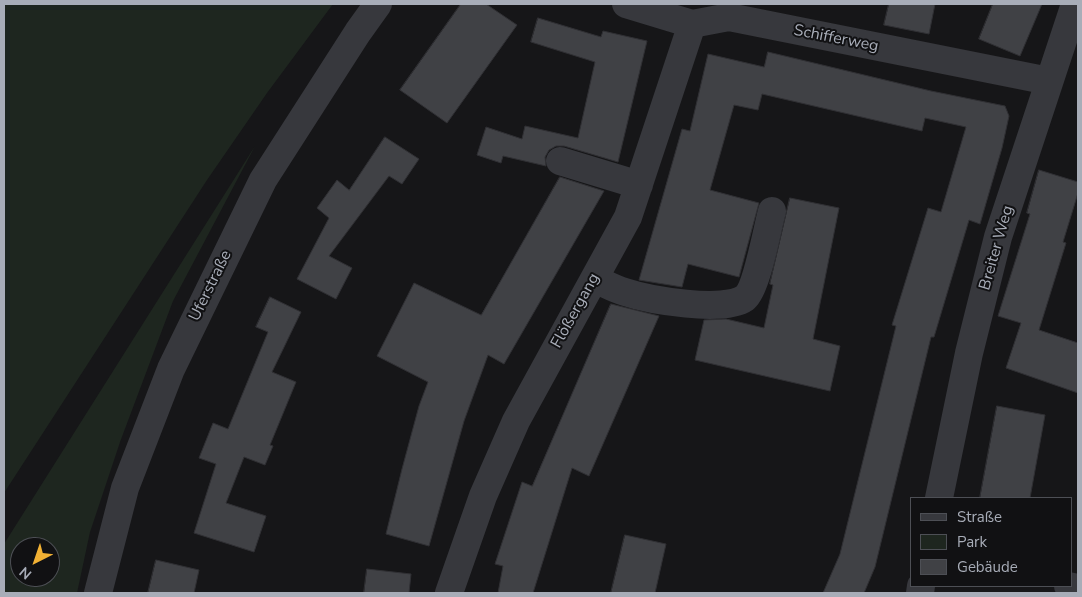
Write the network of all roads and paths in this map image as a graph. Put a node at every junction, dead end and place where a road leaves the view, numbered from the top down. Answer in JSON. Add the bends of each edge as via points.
{"nodes":[{"id":1,"x":378,"y":4,"type":"edge"},
{"id":2,"x":626,"y":4,"type":"edge"},
{"id":3,"x":1075,"y":4,"type":"edge"},
{"id":4,"x":764,"y":14,"type":"edge"},
{"id":5,"x":692,"y":24,"type":"junction"},
{"id":6,"x":1048,"y":81,"type":"junction"},
{"id":7,"x":560,"y":161,"type":"dead end"},
{"id":8,"x":639,"y":185,"type":"junction"},
{"id":9,"x":772,"y":211,"type":"dead end"},
{"id":10,"x":594,"y":279,"type":"junction"},
{"id":11,"x":939,"y":497,"type":"edge"},
{"id":12,"x":98,"y":593,"type":"edge"},
{"id":13,"x":449,"y":593,"type":"edge"}],
"edges":[{"from":1,"to":12,"type":"street","name":"Uferstraße","via":[[263,180],[171,369],[125,488]]},
{"from":2,"to":5,"type":"street","name":"Schifferweg"},
{"from":3,"to":6,"type":"street","name":"Breiter Weg"},
{"from":4,"to":5,"type":"street","name":"Schifferweg"},
{"from":4,"to":6,"type":"street","name":"Schifferweg"},
{"from":5,"to":8,"type":"street","name":"Flößergang"},
{"from":6,"to":11,"type":"street","name":"Breiter Weg","via":[[998,237],[969,353]]},
{"from":7,"to":8,"type":"street"},
{"from":8,"to":10,"type":"street","name":"Flößergang","via":[[628,217]]},
{"from":9,"to":10,"type":"street","via":[[754,285],[746,297],[734,303],[677,304],[625,292]]},
{"from":10,"to":13,"type":"street","name":"Flößergang","via":[[516,420],[483,496]]}]}
